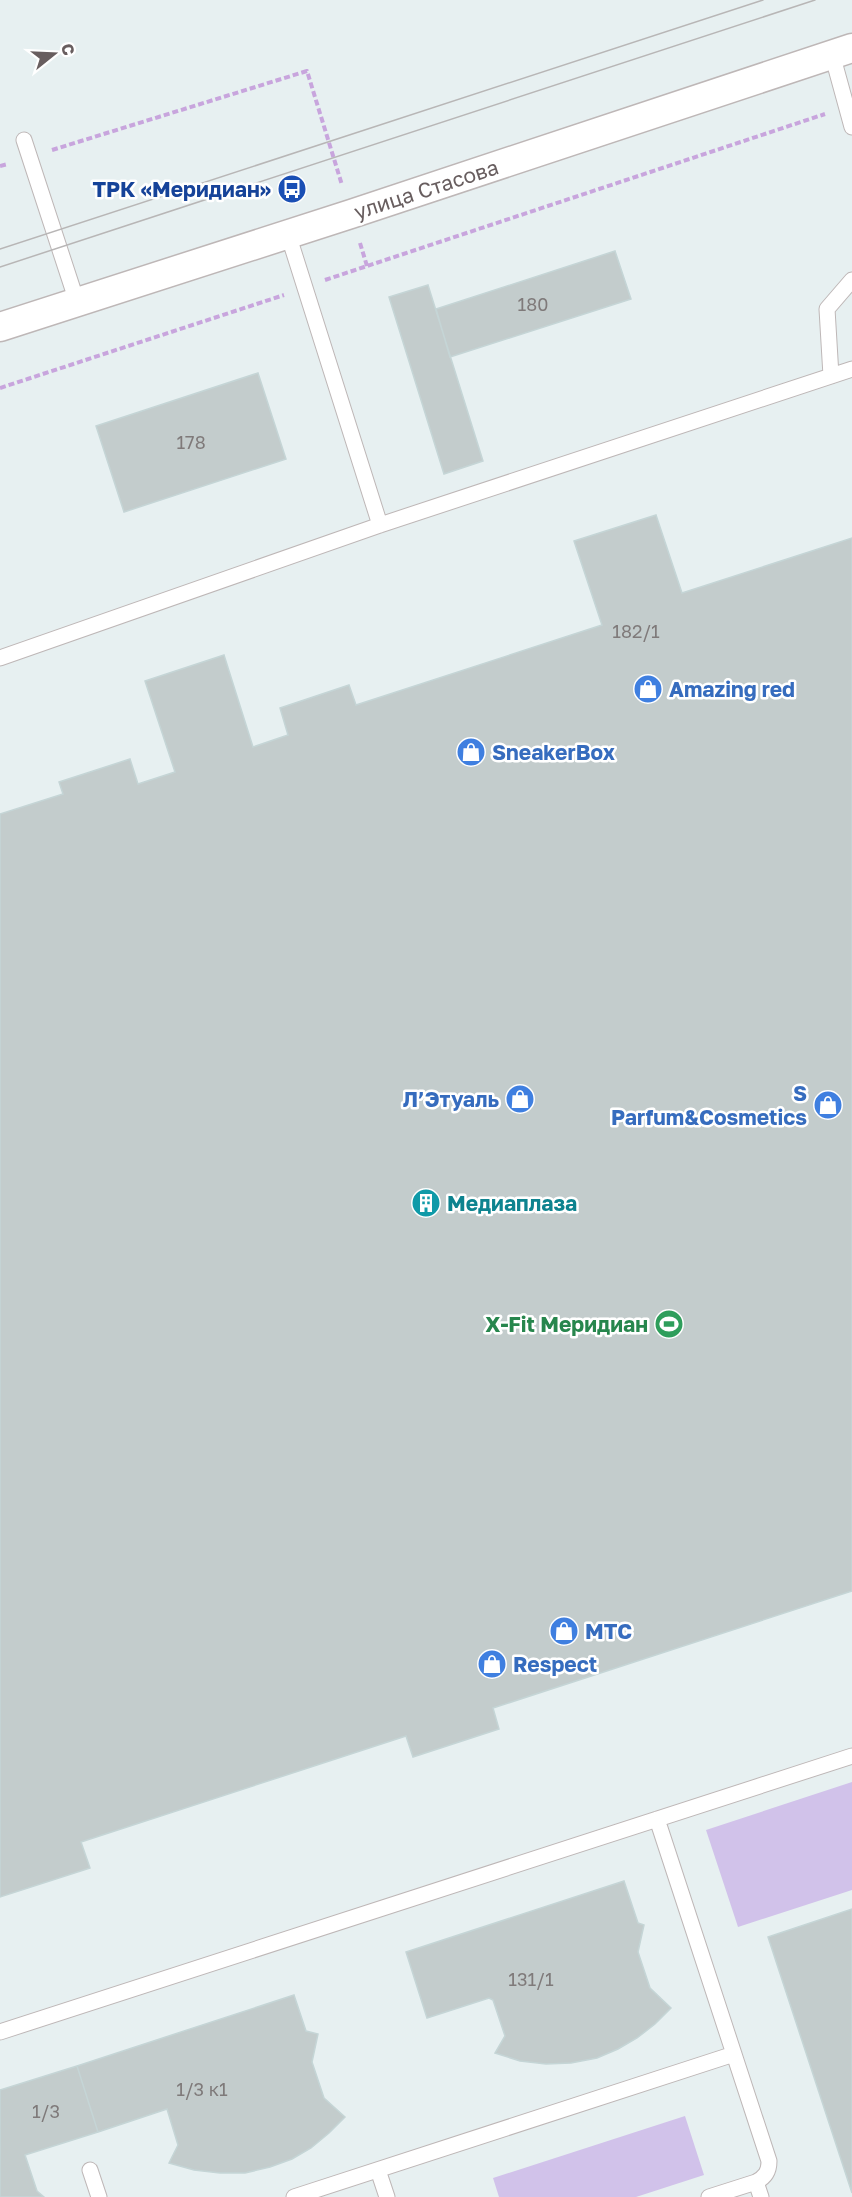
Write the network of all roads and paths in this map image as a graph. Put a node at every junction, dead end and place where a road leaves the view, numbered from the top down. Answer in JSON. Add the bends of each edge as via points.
{"nodes":[{"id":1,"x":842,"y":51,"type":"edge"},
{"id":2,"x":847,"y":106,"type":"junction"},
{"id":3,"x":852,"y":127,"type":"edge"},
{"id":4,"x":24,"y":140,"type":"dead end"},
{"id":5,"x":29,"y":157,"type":"junction"},
{"id":6,"x":0,"y":166,"type":"edge"},
{"id":7,"x":351,"y":214,"type":"junction"},
{"id":8,"x":288,"y":234,"type":"junction"},
{"id":9,"x":367,"y":266,"type":"junction"},
{"id":10,"x":852,"y":280,"type":"edge"},
{"id":11,"x":305,"y":288,"type":"junction"},
{"id":12,"x":77,"y":302,"type":"junction"},
{"id":13,"x":0,"y":327,"type":"edge"},
{"id":14,"x":852,"y":369,"type":"edge"},
{"id":15,"x":831,"y":376,"type":"junction"},
{"id":16,"x":0,"y":388,"type":"edge"},
{"id":17,"x":380,"y":525,"type":"junction"},
{"id":18,"x":0,"y":658,"type":"edge"},
{"id":19,"x":852,"y":1756,"type":"edge"},
{"id":20,"x":657,"y":1819,"type":"junction"},
{"id":21,"x":0,"y":2032,"type":"edge"},
{"id":22,"x":734,"y":2054,"type":"junction"},
{"id":23,"x":90,"y":2170,"type":"dead end"},
{"id":24,"x":378,"y":2170,"type":"junction"},
{"id":25,"x":756,"y":2182,"type":"junction"},
{"id":26,"x":99,"y":2197,"type":"edge"},
{"id":27,"x":294,"y":2197,"type":"edge"},
{"id":28,"x":387,"y":2197,"type":"edge"},
{"id":29,"x":709,"y":2197,"type":"edge"},
{"id":30,"x":760,"y":2197,"type":"edge"}],
"edges":[{"from":1,"to":2,"type":"lane"},
{"from":1,"to":7,"type":"street","name":"улица Стасова"},
{"from":2,"to":3,"type":"lane"},
{"from":2,"to":9,"type":"path"},
{"from":4,"to":5,"type":"lane"},
{"from":5,"to":6,"type":"path"},
{"from":5,"to":7,"type":"path","via":[[307,71]]},
{"from":5,"to":12,"type":"lane"},
{"from":7,"to":8,"type":"street","name":"улица Стасова"},
{"from":7,"to":9,"type":"path"},
{"from":8,"to":11,"type":"lane"},
{"from":8,"to":12,"type":"street","name":"улица Стасова"},
{"from":9,"to":11,"type":"path"},
{"from":10,"to":15,"type":"lane","via":[[827,309]]},
{"from":11,"to":16,"type":"path"},
{"from":11,"to":17,"type":"lane"},
{"from":12,"to":13,"type":"street","name":"улица Стасова"},
{"from":14,"to":15,"type":"lane"},
{"from":15,"to":17,"type":"lane"},
{"from":17,"to":18,"type":"lane"},
{"from":19,"to":20,"type":"lane"},
{"from":20,"to":21,"type":"lane"},
{"from":20,"to":22,"type":"lane"},
{"from":22,"to":24,"type":"lane"},
{"from":22,"to":25,"type":"lane","via":[[769,2161],[764,2178]]},
{"from":23,"to":26,"type":"lane"},
{"from":24,"to":27,"type":"lane"},
{"from":24,"to":28,"type":"lane"},
{"from":25,"to":29,"type":"lane"},
{"from":25,"to":30,"type":"lane"}]}
